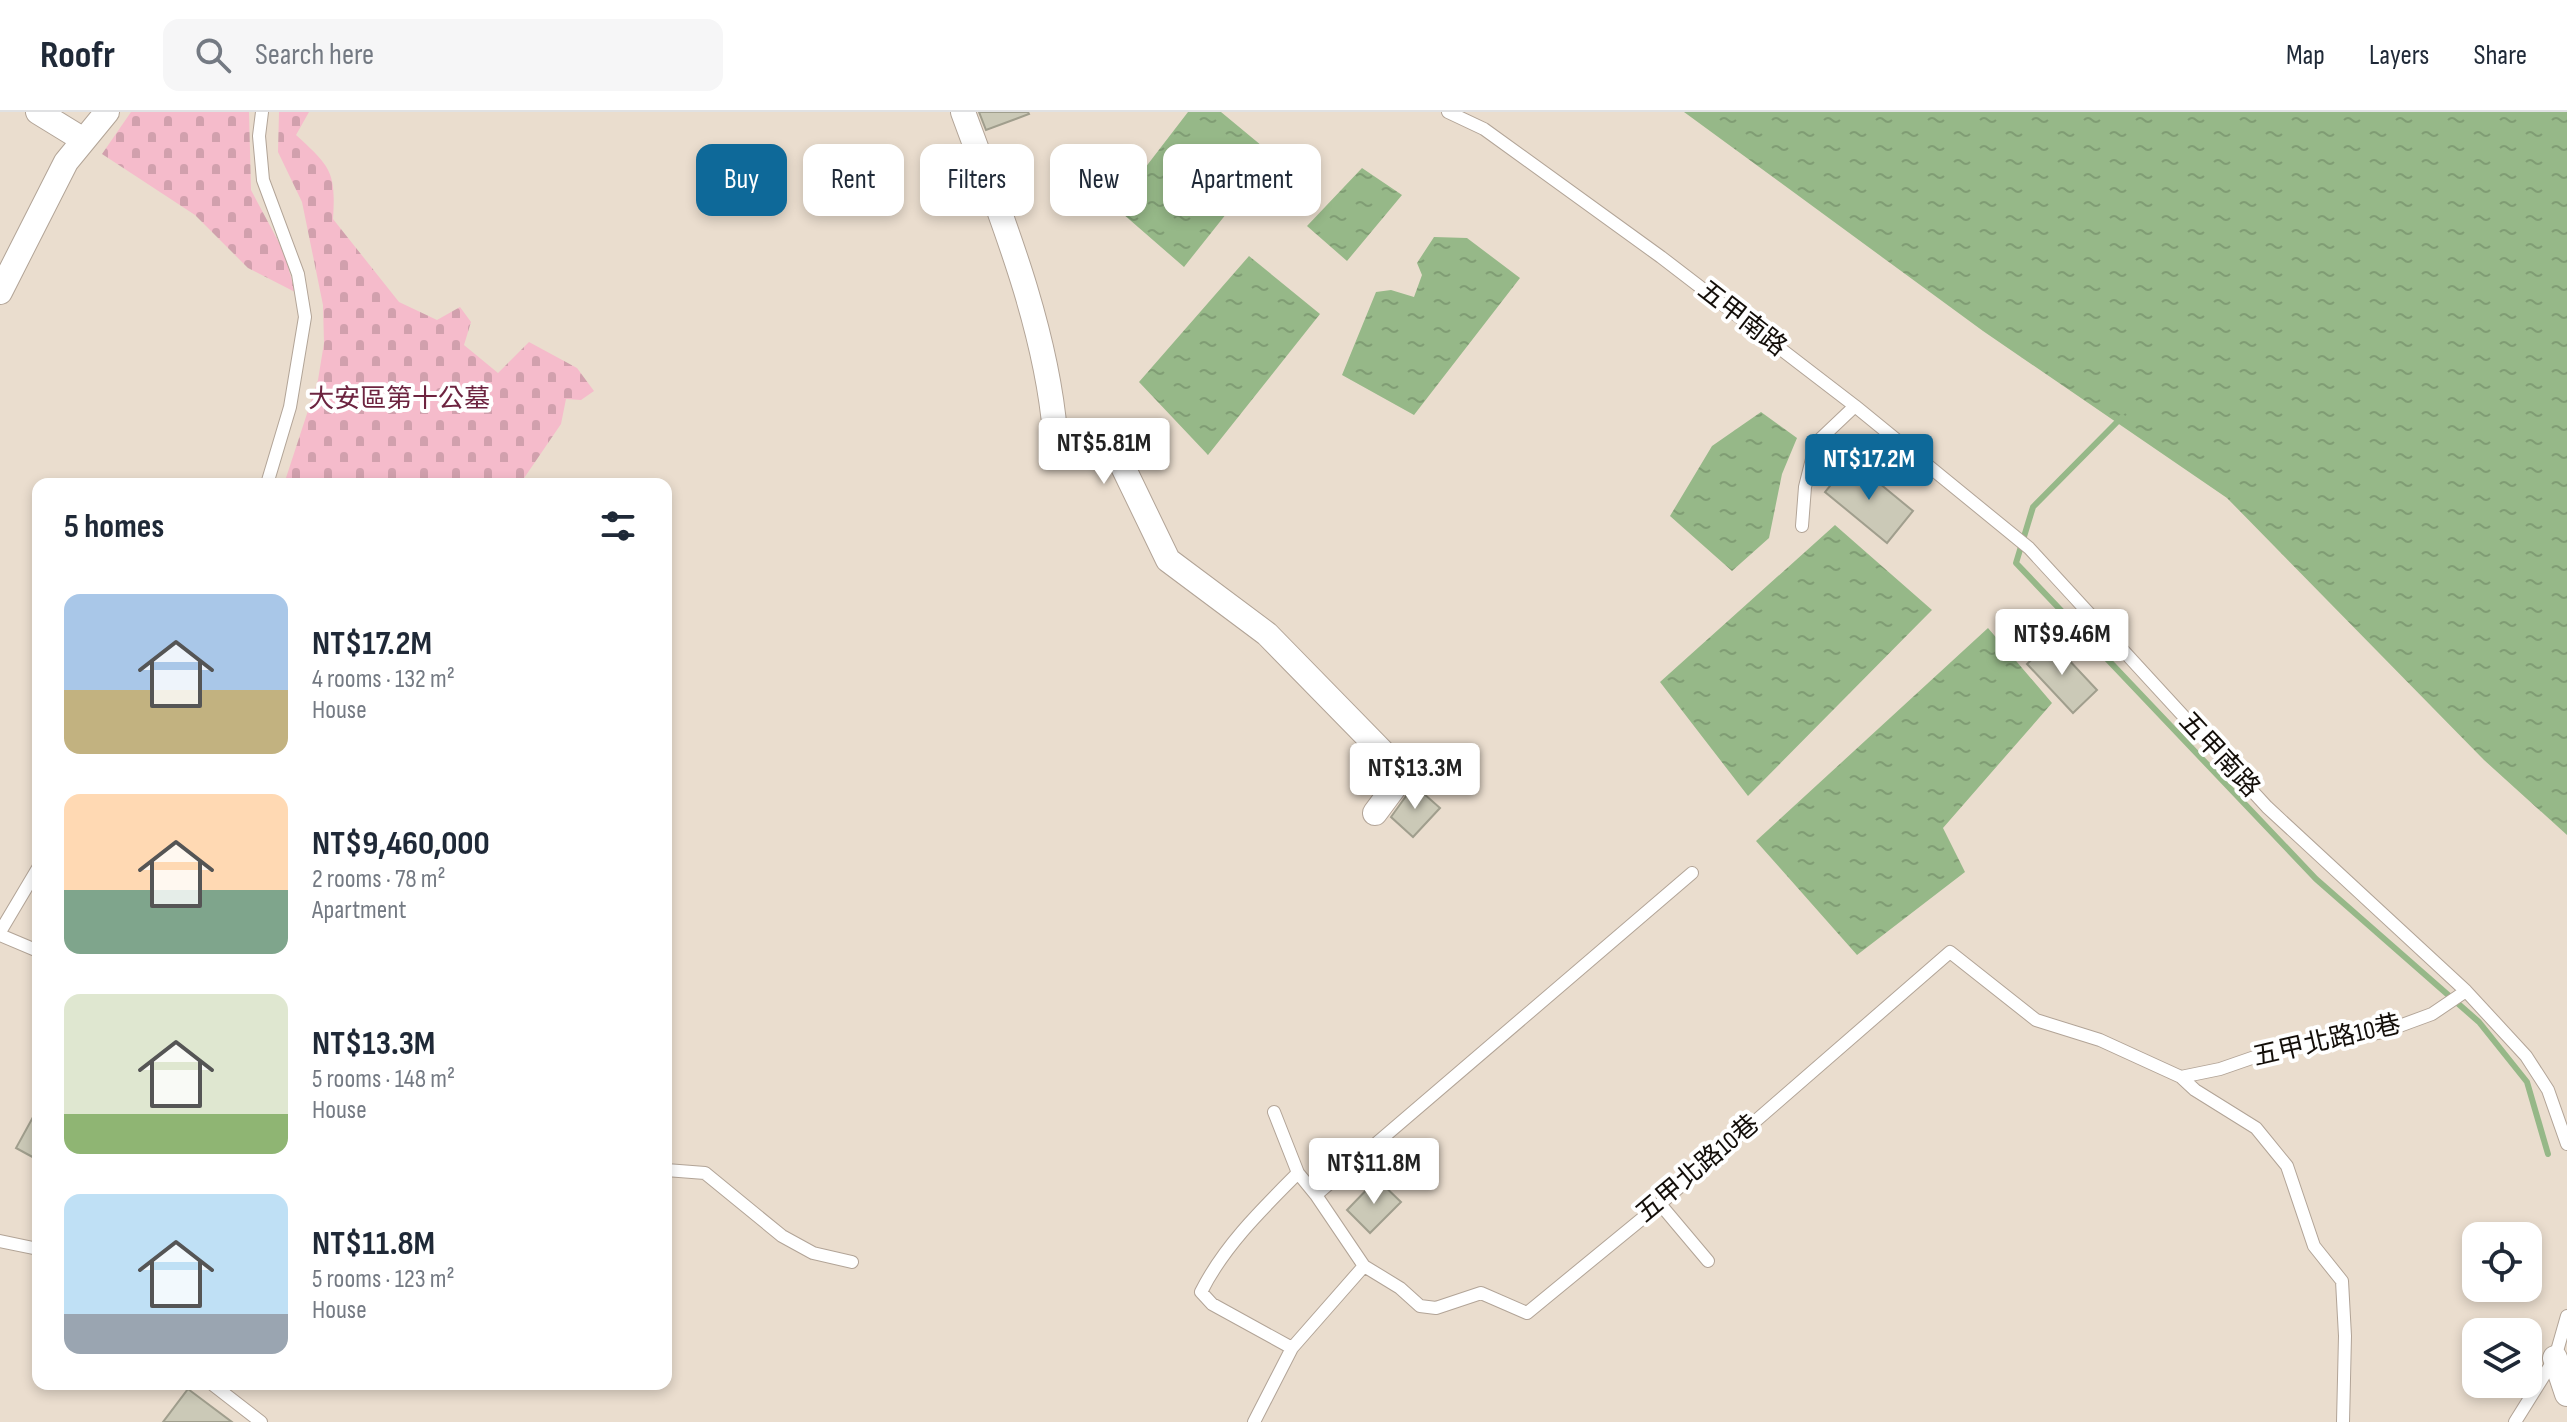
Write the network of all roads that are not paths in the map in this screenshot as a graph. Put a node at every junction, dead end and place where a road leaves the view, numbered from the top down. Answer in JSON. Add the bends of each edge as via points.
{"nodes":[{"id":1,"x":38,"y":112,"type":"edge"},
{"id":2,"x":107,"y":112,"type":"edge"},
{"id":3,"x":262,"y":112,"type":"edge"},
{"id":4,"x":963,"y":112,"type":"edge"},
{"id":5,"x":1448,"y":112,"type":"edge"},
{"id":6,"x":82,"y":139,"type":"junction"},
{"id":7,"x":0,"y":292,"type":"edge"},
{"id":8,"x":1855,"y":406,"type":"junction"},
{"id":9,"x":269,"y":478,"type":"edge"},
{"id":10,"x":1802,"y":526,"type":"dead end"},
{"id":11,"x":1375,"y":813,"type":"dead end"},
{"id":12,"x":1692,"y":873,"type":"dead end"},
{"id":13,"x":32,"y":878,"type":"edge"},
{"id":14,"x":0,"y":934,"type":"edge"},
{"id":15,"x":32,"y":948,"type":"edge"},
{"id":16,"x":2466,"y":991,"type":"junction"},
{"id":17,"x":2181,"y":1077,"type":"junction"},
{"id":18,"x":1274,"y":1112,"type":"dead end"},
{"id":19,"x":2567,"y":1144,"type":"edge"},
{"id":20,"x":672,"y":1170,"type":"edge"},
{"id":21,"x":1298,"y":1173,"type":"junction"},
{"id":22,"x":1316,"y":1195,"type":"junction"},
{"id":23,"x":1660,"y":1204,"type":"junction"},
{"id":24,"x":0,"y":1241,"type":"edge"},
{"id":25,"x":32,"y":1248,"type":"edge"},
{"id":26,"x":1708,"y":1261,"type":"dead end"},
{"id":27,"x":852,"y":1262,"type":"dead end"},
{"id":28,"x":1364,"y":1266,"type":"junction"},
{"id":29,"x":2567,"y":1316,"type":"edge"},
{"id":30,"x":1292,"y":1348,"type":"junction"},
{"id":31,"x":2555,"y":1358,"type":"junction"},
{"id":32,"x":220,"y":1390,"type":"edge"},
{"id":33,"x":2567,"y":1394,"type":"edge"},
{"id":34,"x":261,"y":1422,"type":"edge"},
{"id":35,"x":1254,"y":1422,"type":"edge"},
{"id":36,"x":2343,"y":1422,"type":"edge"},
{"id":37,"x":2515,"y":1422,"type":"edge"}],
"edges":[{"from":1,"to":6,"type":"street"},
{"from":2,"to":6,"type":"street"},
{"from":3,"to":9,"type":"lane","via":[[263,180],[298,274],[305,317],[290,407]]},
{"from":4,"to":11,"type":"street","via":[[1008,236],[1052,394],[1055,433],[1111,442],[1168,560],[1267,634],[1404,774]]},
{"from":5,"to":8,"type":"lane","name":"五甲南路","via":[[1484,129],[1649,248]]},
{"from":6,"to":7,"type":"street"},
{"from":8,"to":10,"type":"lane","via":[[1816,443]]},
{"from":8,"to":16,"type":"lane","name":"五甲南路","via":[[2029,548],[2267,807]]},
{"from":12,"to":22,"type":"lane"},
{"from":13,"to":14,"type":"lane"},
{"from":14,"to":15,"type":"lane"},
{"from":16,"to":17,"type":"lane","name":"五甲北路10巷","via":[[2432,1014],[2383,1032],[2272,1051]]},
{"from":16,"to":19,"type":"lane","name":"五甲南路","via":[[2526,1056],[2548,1090]]},
{"from":17,"to":23,"type":"lane","name":"五甲北路10巷","via":[[2100,1040],[2036,1020],[1950,952]]},
{"from":17,"to":36,"type":"lane","name":"五甲北路10巷","via":[[2256,1128],[2287,1166],[2314,1246],[2342,1281]]},
{"from":18,"to":21,"type":"lane"},
{"from":20,"to":27,"type":"lane","via":[[705,1173],[782,1236],[813,1253]]},
{"from":21,"to":22,"type":"lane"},
{"from":21,"to":30,"type":"lane","via":[[1214,1267],[1201,1292],[1212,1304]]},
{"from":22,"to":28,"type":"lane"},
{"from":23,"to":26,"type":"lane"},
{"from":23,"to":28,"type":"lane","name":"五甲北路10巷","via":[[1527,1313],[1481,1293],[1436,1308],[1420,1306]]},
{"from":24,"to":25,"type":"lane"},
{"from":28,"to":30,"type":"lane"},
{"from":29,"to":31,"type":"lane"},
{"from":30,"to":35,"type":"lane"},
{"from":31,"to":33,"type":"street"},
{"from":31,"to":37,"type":"lane"},
{"from":32,"to":34,"type":"lane"}]}
